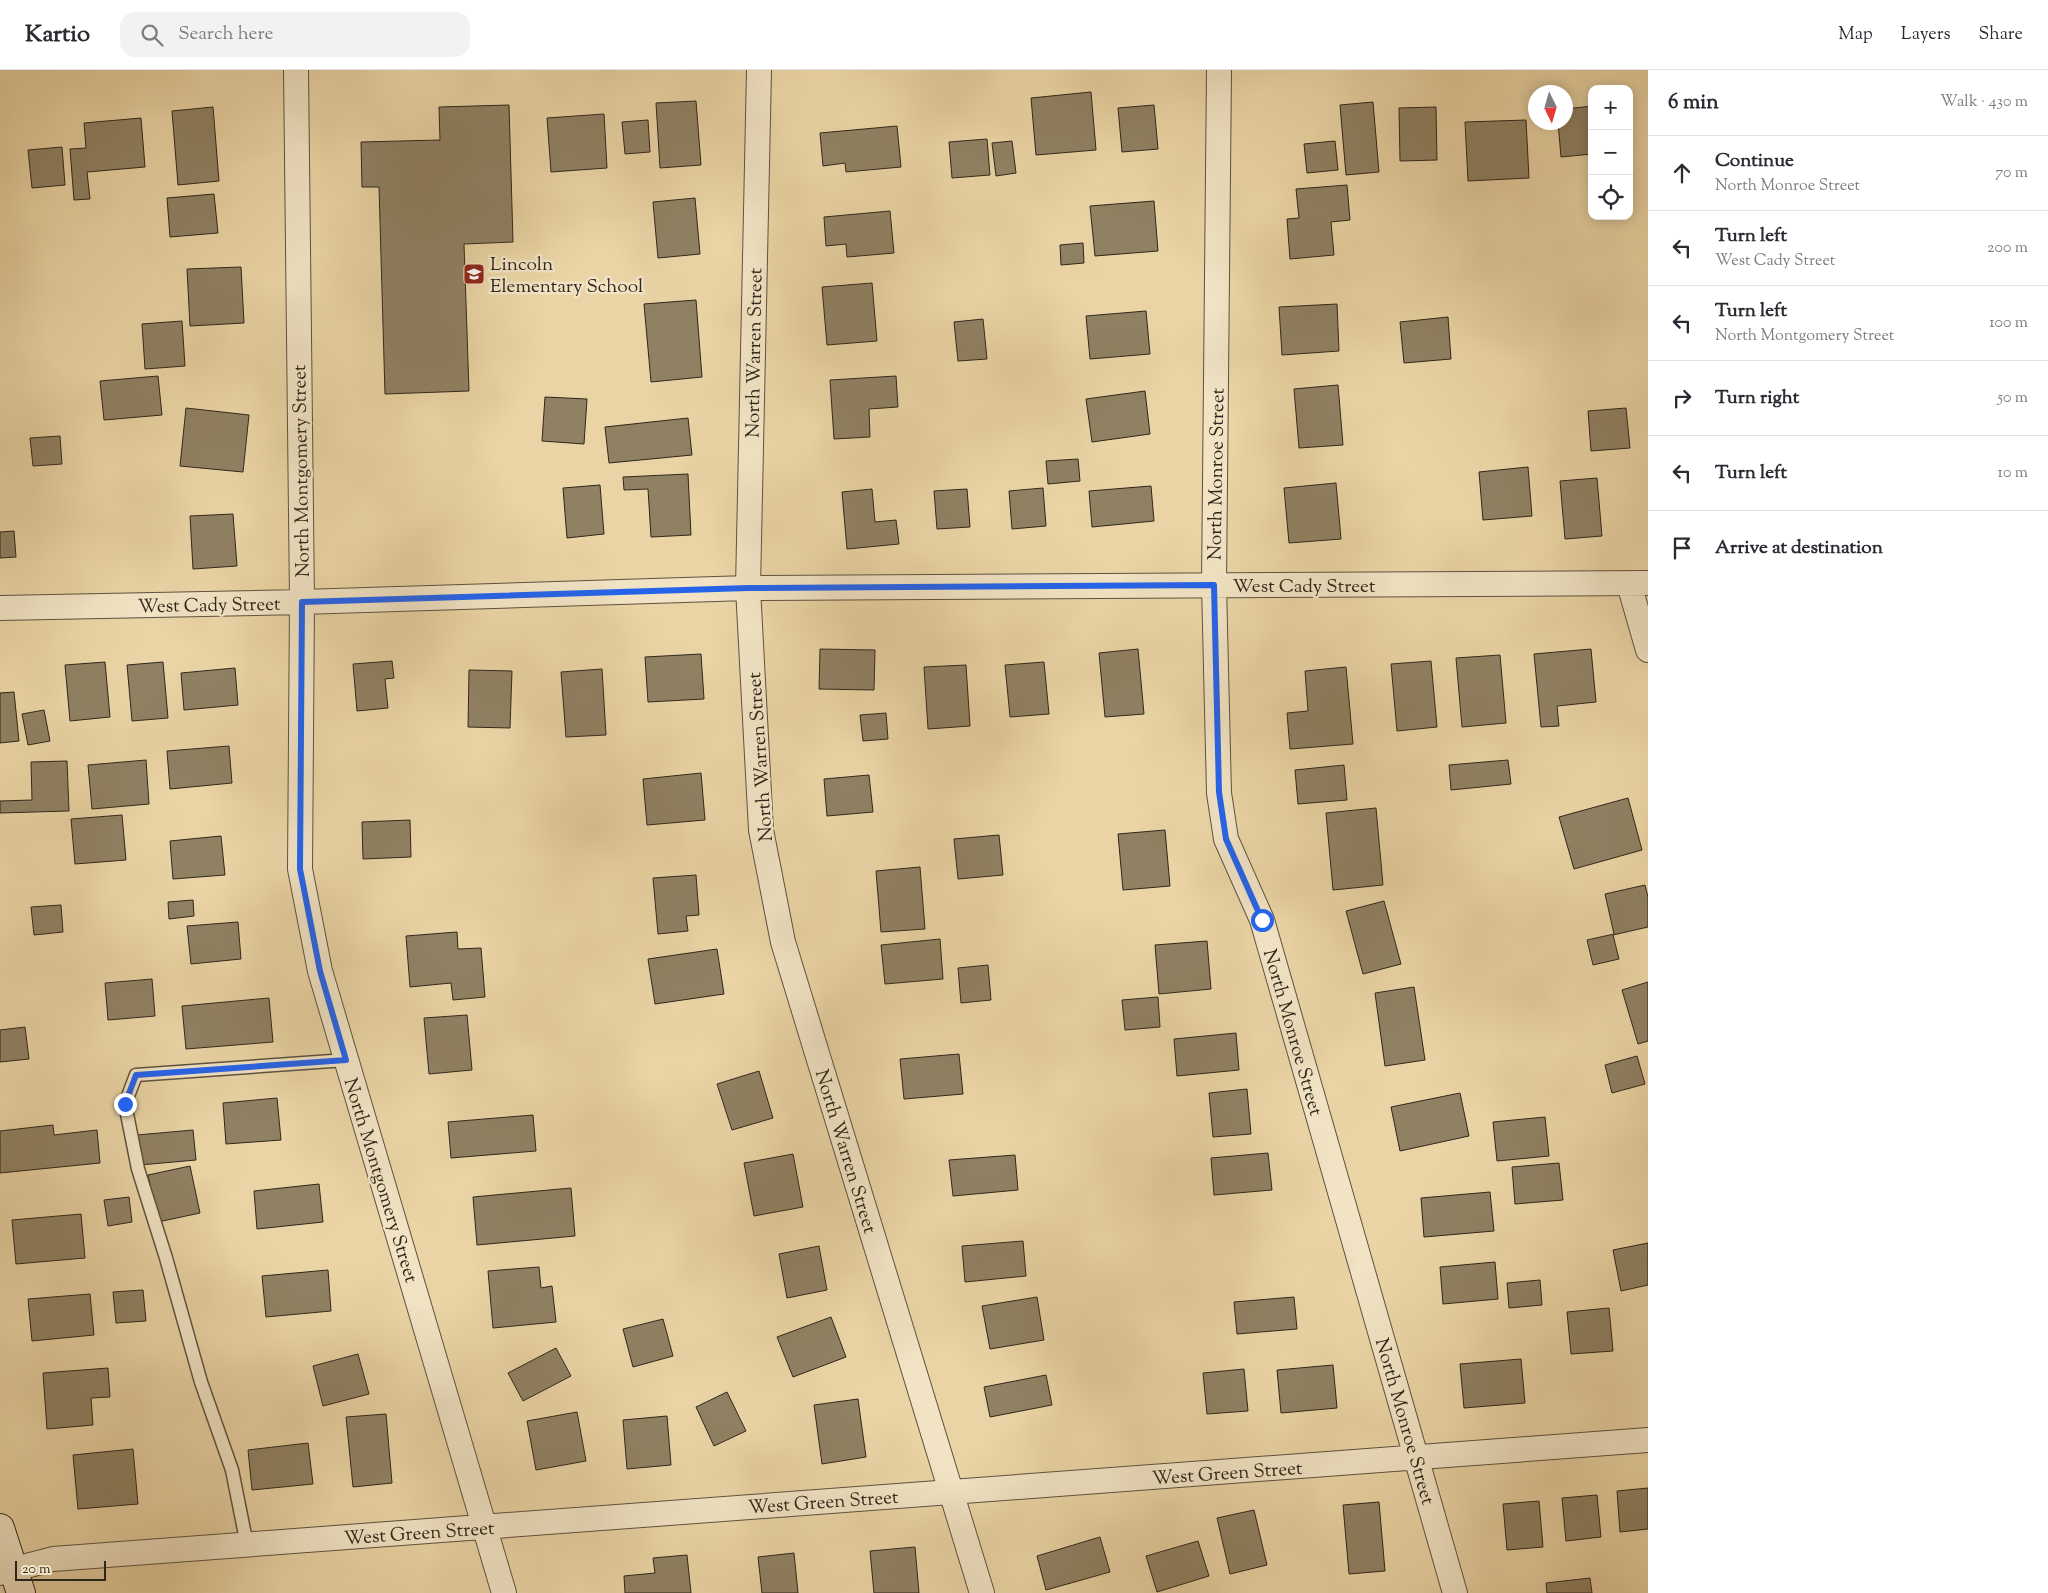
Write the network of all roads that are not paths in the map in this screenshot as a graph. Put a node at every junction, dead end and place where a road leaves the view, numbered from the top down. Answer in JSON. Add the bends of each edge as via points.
{"nodes":[{"id":1,"x":296,"y":70,"type":"edge"},
{"id":2,"x":759,"y":70,"type":"edge"},
{"id":3,"x":1219,"y":70,"type":"edge"},
{"id":4,"x":1639,"y":584,"type":"edge"},
{"id":5,"x":1214,"y":585,"type":"junction"},
{"id":6,"x":748,"y":588,"type":"junction"},
{"id":7,"x":302,"y":602,"type":"junction"},
{"id":8,"x":0,"y":608,"type":"edge"},
{"id":9,"x":1648,"y":650,"type":"edge"},
{"id":10,"x":346,"y":1060,"type":"junction"},
{"id":11,"x":1648,"y":1440,"type":"edge"},
{"id":12,"x":1416,"y":1458,"type":"junction"},
{"id":13,"x":952,"y":1491,"type":"junction"},
{"id":14,"x":485,"y":1527,"type":"junction"},
{"id":15,"x":0,"y":1528,"type":"edge"},
{"id":16,"x":247,"y":1545,"type":"junction"},
{"id":17,"x":12,"y":1579,"type":"edge"},
{"id":18,"x":504,"y":1593,"type":"edge"},
{"id":19,"x":982,"y":1593,"type":"edge"},
{"id":20,"x":1455,"y":1593,"type":"edge"}],
"edges":[{"from":1,"to":7,"type":"street","name":"North Montgomery Street"},
{"from":2,"to":6,"type":"street","name":"North Warren Street"},
{"from":3,"to":5,"type":"street","name":"North Monroe Street"},
{"from":4,"to":5,"type":"street","name":"West Cady Street"},
{"from":4,"to":9,"type":"street"},
{"from":5,"to":6,"type":"street","name":"West Cady Street"},
{"from":5,"to":12,"type":"street","name":"North Monroe Street","via":[[1219,792],[1226,839],[1262,920]]},
{"from":6,"to":7,"type":"street","name":"West Cady Street"},
{"from":6,"to":13,"type":"street","name":"North Warren Street","via":[[761,830],[783,942]]},
{"from":7,"to":8,"type":"street","name":"West Cady Street"},
{"from":7,"to":10,"type":"street","name":"North Montgomery Street","via":[[300,869],[320,971]]},
{"from":10,"to":14,"type":"street","name":"North Montgomery Street"},
{"from":10,"to":16,"type":"lane","via":[[136,1075],[125,1104],[138,1169],[201,1382],[232,1470]]},
{"from":11,"to":12,"type":"street","name":"West Green Street"},
{"from":12,"to":13,"type":"street","name":"West Green Street"},
{"from":12,"to":20,"type":"street","name":"North Monroe Street"},
{"from":13,"to":14,"type":"street","name":"West Green Street"},
{"from":13,"to":19,"type":"street","name":"North Warren Street"},
{"from":14,"to":16,"type":"street","name":"West Green Street"},
{"from":14,"to":18,"type":"street","name":"North Montgomery Street"},
{"from":15,"to":17,"type":"main road"},
{"from":16,"to":17,"type":"street","name":"West Green Street","via":[[53,1560]]}]}
